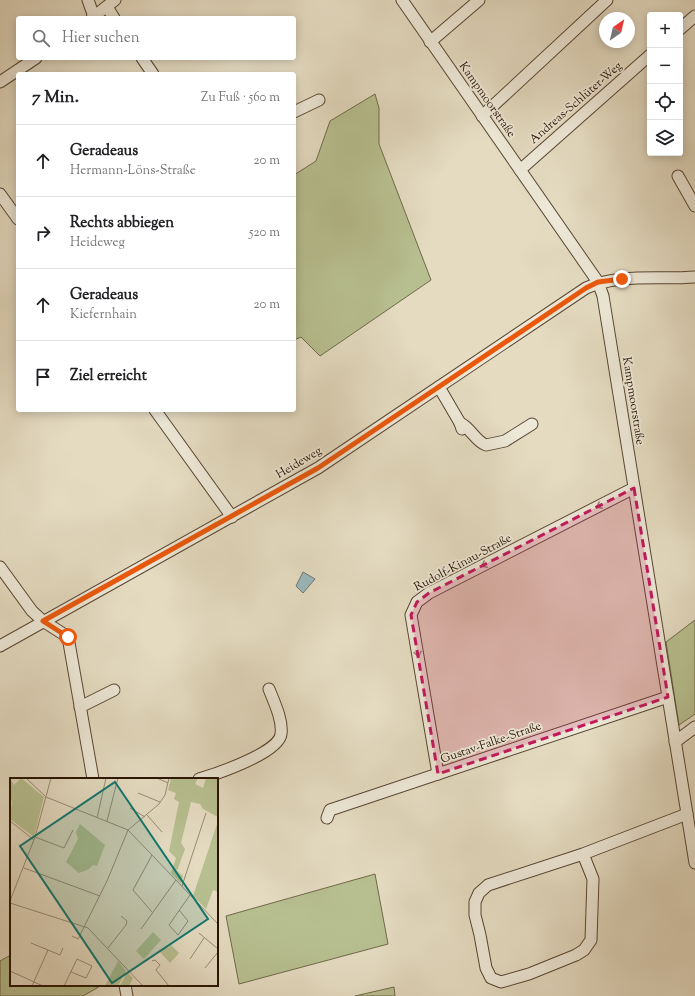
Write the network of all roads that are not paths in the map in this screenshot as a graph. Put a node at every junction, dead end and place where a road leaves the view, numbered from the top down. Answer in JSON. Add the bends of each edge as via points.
{"nodes":[{"id":1,"x":88,"y":0,"type":"edge"},
{"id":2,"x":402,"y":0,"type":"edge"},
{"id":3,"x":479,"y":0,"type":"edge"},
{"id":4,"x":607,"y":0,"type":"edge"},
{"id":5,"x":111,"y":4,"type":"edge"},
{"id":6,"x":93,"y":16,"type":"edge"},
{"id":7,"x":94,"y":16,"type":"edge"},
{"id":8,"x":114,"y":16,"type":"edge"},
{"id":9,"x":695,"y":16,"type":"edge"},
{"id":10,"x":683,"y":26,"type":"edge"},
{"id":11,"x":430,"y":42,"type":"junction"},
{"id":12,"x":647,"y":58,"type":"edge"},
{"id":13,"x":33,"y":60,"type":"edge"},
{"id":14,"x":143,"y":60,"type":"edge"},
{"id":15,"x":152,"y":72,"type":"edge"},
{"id":16,"x":0,"y":82,"type":"edge"},
{"id":17,"x":319,"y":100,"type":"dead end"},
{"id":18,"x":296,"y":111,"type":"edge"},
{"id":19,"x":482,"y":116,"type":"junction"},
{"id":20,"x":520,"y":170,"type":"junction"},
{"id":21,"x":678,"y":176,"type":"dead end"},
{"id":22,"x":0,"y":194,"type":"edge"},
{"id":23,"x":695,"y":206,"type":"edge"},
{"id":24,"x":16,"y":217,"type":"edge"},
{"id":25,"x":695,"y":277,"type":"edge"},
{"id":26,"x":598,"y":282,"type":"junction"},
{"id":27,"x":439,"y":387,"type":"junction"},
{"id":28,"x":156,"y":412,"type":"edge"},
{"id":29,"x":532,"y":424,"type":"dead end"},
{"id":30,"x":634,"y":488,"type":"junction"},
{"id":31,"x":232,"y":517,"type":"junction"},
{"id":32,"x":0,"y":567,"type":"edge"},
{"id":33,"x":43,"y":621,"type":"junction"},
{"id":34,"x":0,"y":646,"type":"edge"},
{"id":35,"x":269,"y":689,"type":"dead end"},
{"id":36,"x":114,"y":690,"type":"dead end"},
{"id":37,"x":668,"y":697,"type":"junction"},
{"id":38,"x":80,"y":707,"type":"junction"},
{"id":39,"x":695,"y":727,"type":"edge"},
{"id":40,"x":675,"y":742,"type":"junction"},
{"id":41,"x":438,"y":774,"type":"junction"},
{"id":42,"x":93,"y":778,"type":"edge"},
{"id":43,"x":202,"y":778,"type":"edge"},
{"id":44,"x":687,"y":814,"type":"junction"},
{"id":45,"x":327,"y":818,"type":"dead end"},
{"id":46,"x":583,"y":854,"type":"junction"},
{"id":47,"x":695,"y":863,"type":"edge"},
{"id":48,"x":125,"y":986,"type":"edge"},
{"id":49,"x":127,"y":996,"type":"edge"}],
"edges":[{"from":1,"to":6,"type":"street"},
{"from":2,"to":11,"type":"street","name":"Kampmoorstraße"},
{"from":3,"to":11,"type":"street"},
{"from":4,"to":19,"type":"street"},
{"from":5,"to":7,"type":"street"},
{"from":5,"to":8,"type":"street"},
{"from":9,"to":10,"type":"street"},
{"from":11,"to":19,"type":"street","name":"Kampmoorstraße"},
{"from":12,"to":20,"type":"street","name":"Andreas-Schlüter-Weg"},
{"from":13,"to":16,"type":"street"},
{"from":14,"to":15,"type":"street"},
{"from":17,"to":18,"type":"street"},
{"from":19,"to":20,"type":"street","name":"Kampmoorstraße"},
{"from":20,"to":26,"type":"street","name":"Kampmoorstraße"},
{"from":21,"to":23,"type":"street"},
{"from":22,"to":24,"type":"street"},
{"from":25,"to":26,"type":"street"},
{"from":26,"to":27,"type":"street","name":"Heideweg"},
{"from":26,"to":30,"type":"street","name":"Kampmoorstraße","via":[[603,296]]},
{"from":27,"to":29,"type":"street","via":[[461,427],[467,426],[478,440],[486,445],[505,440]]},
{"from":27,"to":31,"type":"street","name":"Heideweg","via":[[318,468]]},
{"from":28,"to":31,"type":"street"},
{"from":30,"to":37,"type":"street","name":"Kampmoorstraße"},
{"from":30,"to":41,"type":"street","name":"Rudolf-Kinau-Straße","one_way":true,"via":[[429,593],[417,602],[411,615]]},
{"from":31,"to":33,"type":"street","name":"Heideweg"},
{"from":32,"to":33,"type":"street","via":[[32,611]]},
{"from":33,"to":34,"type":"street","name":"Heideweg"},
{"from":33,"to":38,"type":"street","via":[[68,637]]},
{"from":35,"to":43,"type":"street","via":[[279,718],[281,734],[277,742],[251,760]]},
{"from":36,"to":38,"type":"street"},
{"from":37,"to":40,"type":"street","name":"Kampmoorstraße"},
{"from":37,"to":41,"type":"street","name":"Gustav-Falke-Straße"},
{"from":38,"to":42,"type":"street"},
{"from":39,"to":40,"type":"street"},
{"from":40,"to":44,"type":"street","name":"Kampmoorstraße"},
{"from":41,"to":45,"type":"street","name":"Gustav-Falke-Straße","via":[[330,810]]},
{"from":44,"to":46,"type":"street"},
{"from":44,"to":47,"type":"street","name":"Kampmoorstraße"},
{"from":46,"to":46,"type":"street","via":[[488,885],[479,893],[475,902],[475,915],[486,968],[491,978],[501,982],[529,974],[584,950],[591,940],[593,879]]},
{"from":48,"to":49,"type":"street"}]}
